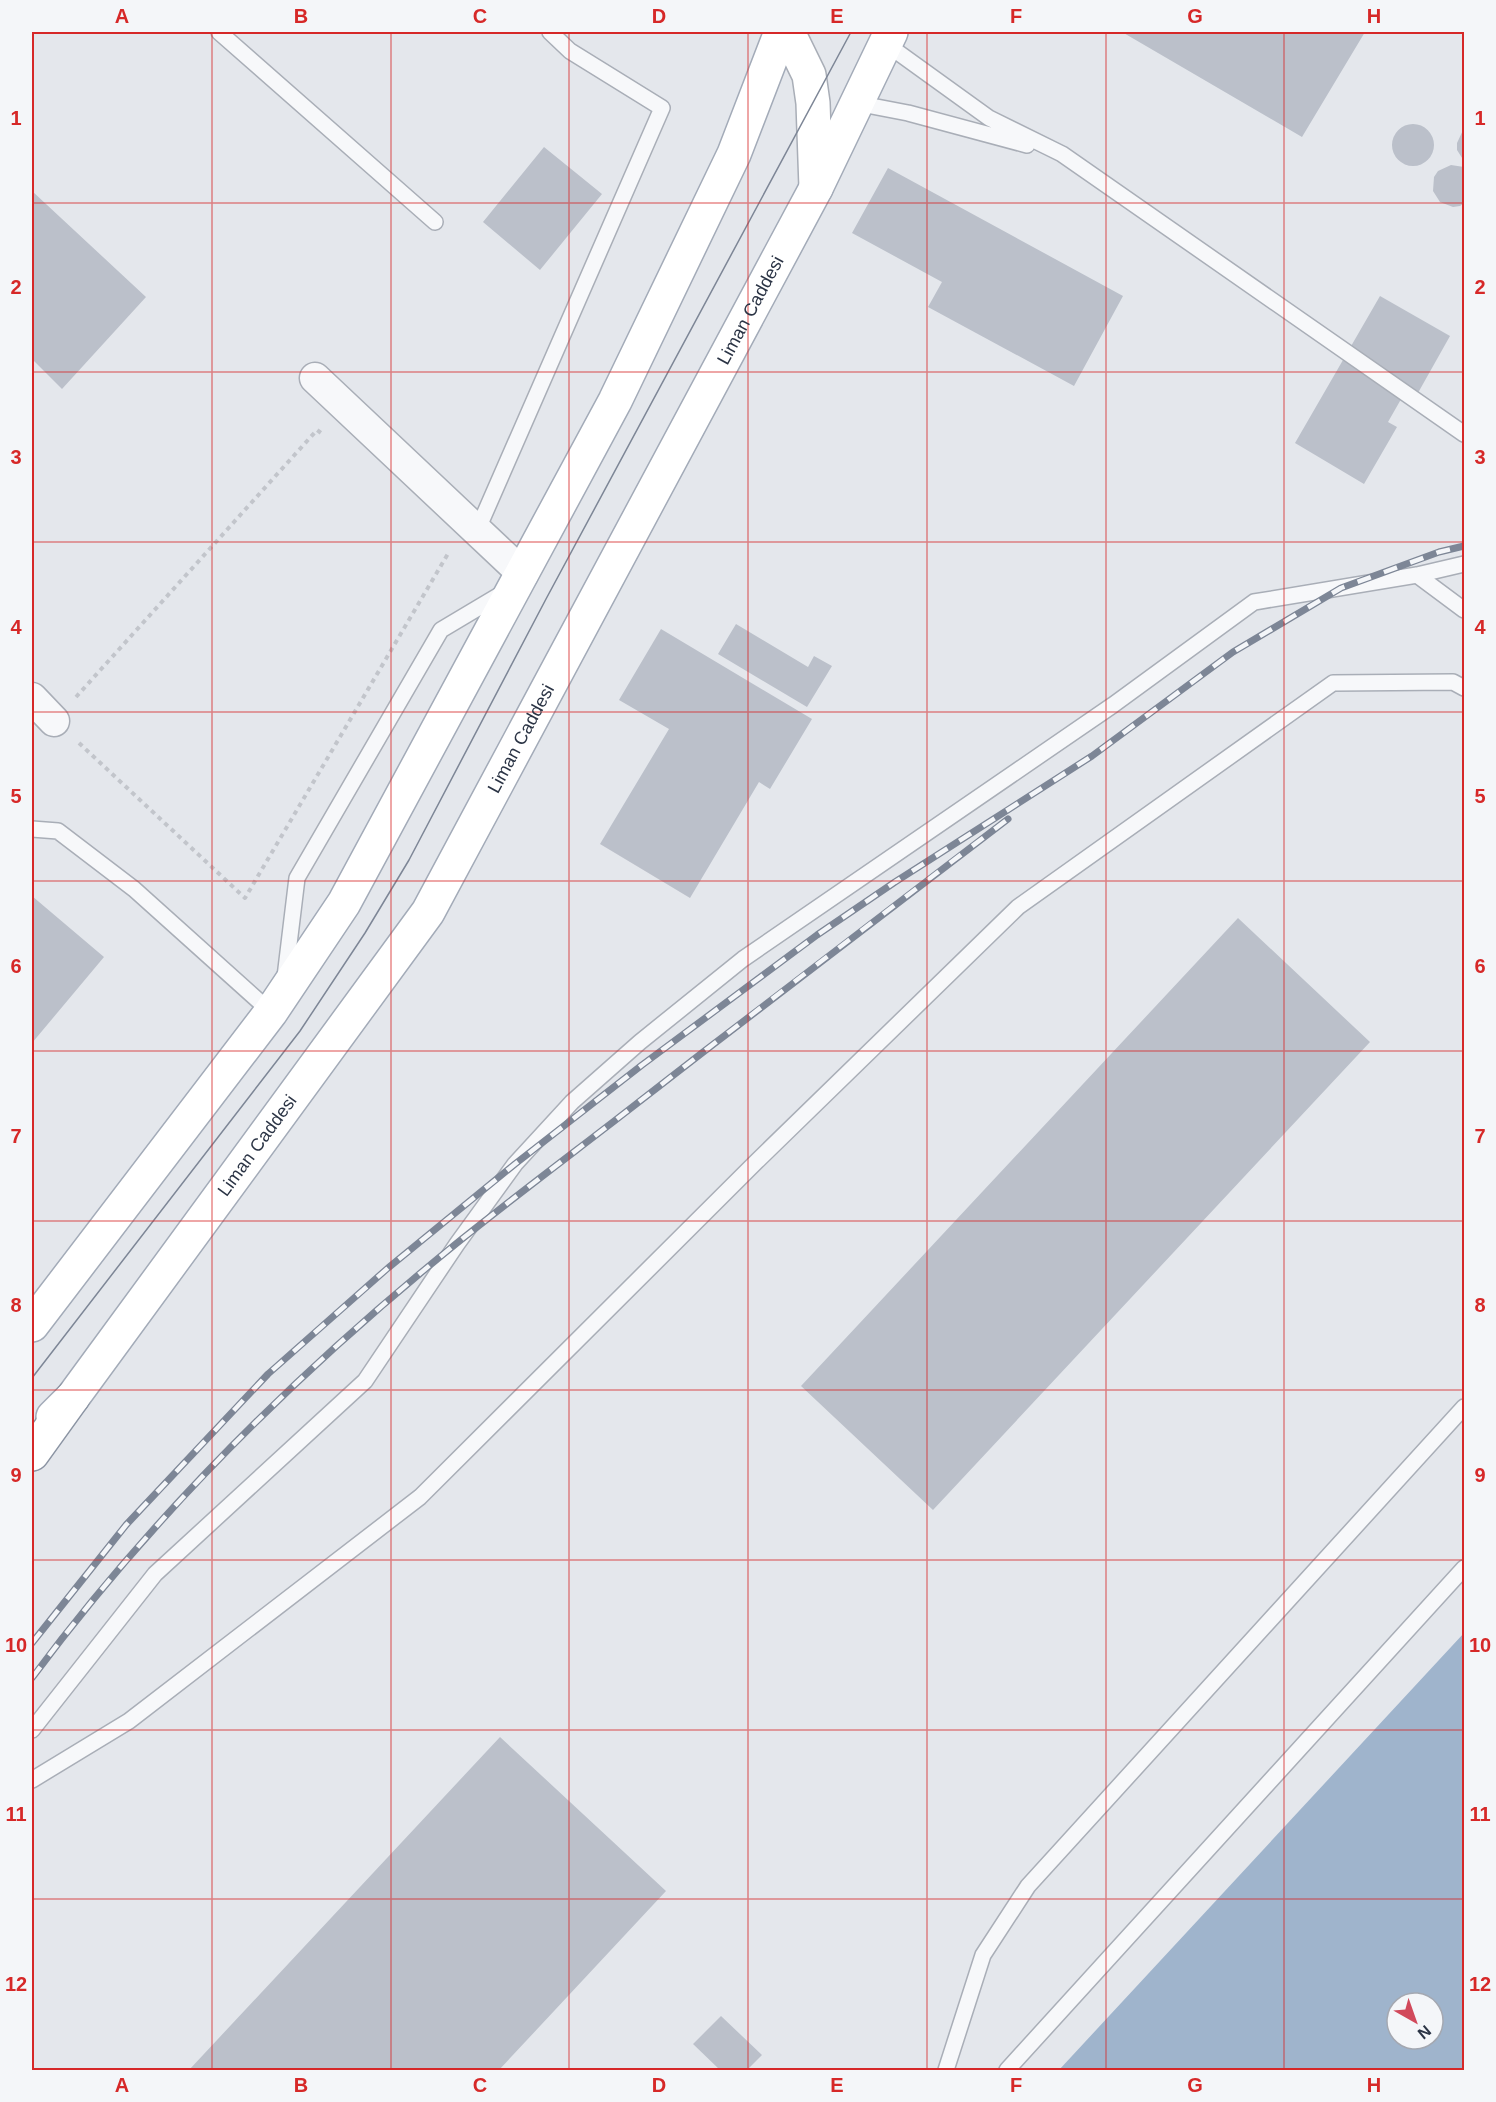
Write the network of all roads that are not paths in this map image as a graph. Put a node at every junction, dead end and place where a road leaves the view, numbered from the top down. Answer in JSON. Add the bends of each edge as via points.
{"nodes":[{"id":1,"x":219,"y":32,"type":"edge"},
{"id":2,"x":550,"y":32,"type":"edge"},
{"id":3,"x":781,"y":32,"type":"edge"},
{"id":4,"x":788,"y":32,"type":"edge"},
{"id":5,"x":893,"y":35,"type":"edge"},
{"id":6,"x":856,"y":103,"type":"junction"},
{"id":7,"x":1062,"y":154,"type":"junction"},
{"id":8,"x":816,"y":188,"type":"junction"},
{"id":9,"x":435,"y":222,"type":"dead end"},
{"id":10,"x":315,"y":378,"type":"dead end"},
{"id":11,"x":1464,"y":434,"type":"edge"},
{"id":12,"x":477,"y":531,"type":"junction"},
{"id":13,"x":1464,"y":564,"type":"edge"},
{"id":14,"x":1417,"y":575,"type":"junction"},
{"id":15,"x":521,"y":577,"type":"junction"},
{"id":16,"x":1464,"y":610,"type":"edge"},
{"id":17,"x":1464,"y":688,"type":"edge"},
{"id":18,"x":32,"y":698,"type":"edge"},
{"id":19,"x":54,"y":721,"type":"road end"},
{"id":20,"x":32,"y":829,"type":"edge"},
{"id":21,"x":277,"y":1003,"type":"junction"},
{"id":22,"x":32,"y":1325,"type":"edge"},
{"id":23,"x":73,"y":1397,"type":"junction"},
{"id":24,"x":1464,"y":1407,"type":"edge"},
{"id":25,"x":32,"y":1440,"type":"edge"},
{"id":26,"x":32,"y":1454,"type":"edge"},
{"id":27,"x":1464,"y":1568,"type":"edge"},
{"id":28,"x":32,"y":1730,"type":"edge"},
{"id":29,"x":32,"y":1780,"type":"edge"},
{"id":30,"x":946,"y":2070,"type":"edge"},
{"id":31,"x":1007,"y":2070,"type":"edge"}],
"edges":[{"from":1,"to":9,"type":"lane"},
{"from":2,"to":12,"type":"lane","via":[[570,51],[662,108]]},
{"from":3,"to":15,"type":"main road","via":[[734,154],[615,401]]},
{"from":4,"to":8,"type":"main road","via":[[809,75]]},
{"from":5,"to":6,"type":"main road","name":"Liman Caddesi"},
{"from":5,"to":7,"type":"lane","via":[[988,118]]},
{"from":6,"to":7,"type":"lane","via":[[908,112]]},
{"from":6,"to":8,"type":"main road","name":"Liman Caddesi"},
{"from":7,"to":11,"type":"lane"},
{"from":8,"to":23,"type":"main road","name":"Liman Caddesi","via":[[428,912]]},
{"from":10,"to":12,"type":"street"},
{"from":12,"to":15,"type":"street"},
{"from":13,"to":14,"type":"lane"},
{"from":14,"to":16,"type":"lane"},
{"from":14,"to":28,"type":"lane","via":[[1254,602],[1113,705],[743,959],[640,1042],[572,1102],[515,1164],[365,1381],[155,1574]]},
{"from":15,"to":21,"type":"main road","via":[[344,903]]},
{"from":15,"to":21,"type":"lane","via":[[499,596],[441,630],[297,878]]},
{"from":17,"to":29,"type":"lane","via":[[1452,682],[1333,683],[1018,908],[420,1497],[129,1721]]},
{"from":18,"to":19,"type":"street"},
{"from":20,"to":21,"type":"lane","via":[[58,831]]},
{"from":21,"to":22,"type":"main road"},
{"from":23,"to":25,"type":"main road"},
{"from":23,"to":26,"type":"main road"},
{"from":24,"to":30,"type":"lane","via":[[1028,1886],[983,1955]]},
{"from":27,"to":31,"type":"lane"}]}
